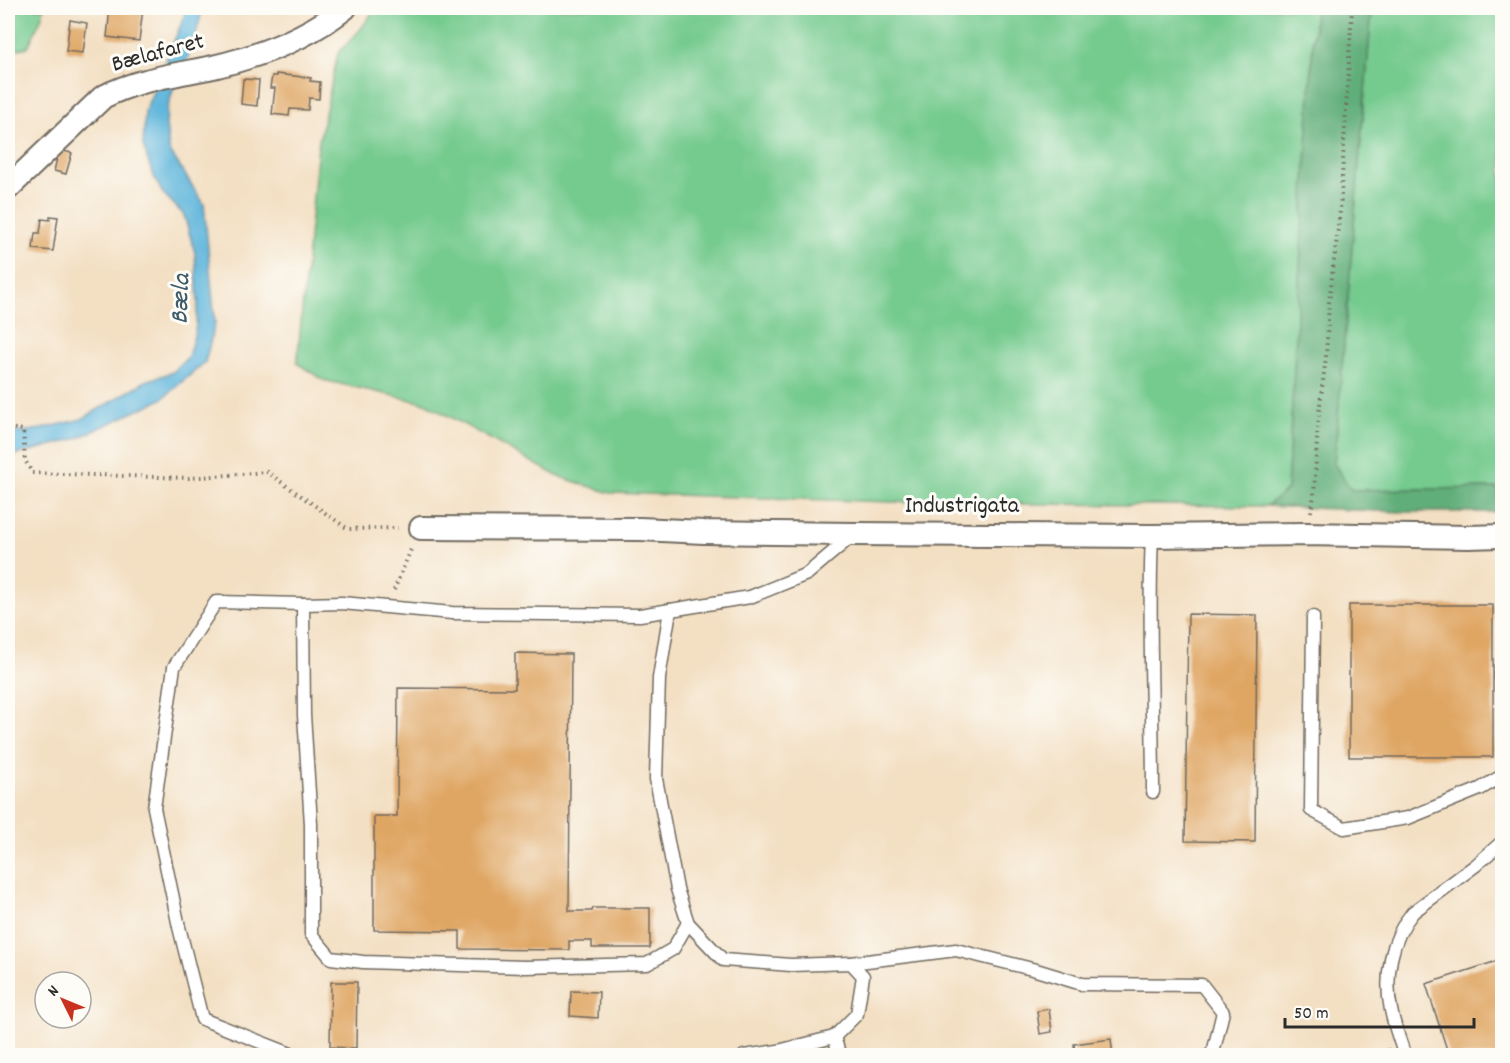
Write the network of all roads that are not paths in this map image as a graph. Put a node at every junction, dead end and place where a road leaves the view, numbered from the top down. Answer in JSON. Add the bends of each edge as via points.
{"nodes":[{"id":1,"x":345,"y":8,"type":"edge"},
{"id":2,"x":8,"y":188,"type":"edge"},
{"id":3,"x":421,"y":528,"type":"road end"},
{"id":4,"x":854,"y":534,"type":"junction"},
{"id":5,"x":1152,"y":536,"type":"junction"},
{"id":6,"x":1503,"y":536,"type":"edge"},
{"id":7,"x":303,"y":604,"type":"junction"},
{"id":8,"x":670,"y":610,"type":"junction"},
{"id":9,"x":1313,"y":617,"type":"dead end"},
{"id":10,"x":1503,"y":776,"type":"edge"},
{"id":11,"x":1153,"y":792,"type":"dead end"},
{"id":12,"x":1503,"y":842,"type":"edge"},
{"id":13,"x":688,"y":923,"type":"junction"},
{"id":14,"x":851,"y":963,"type":"junction"},
{"id":15,"x":834,"y":1037,"type":"junction"},
{"id":16,"x":296,"y":1056,"type":"edge"},
{"id":17,"x":744,"y":1056,"type":"edge"},
{"id":18,"x":840,"y":1056,"type":"edge"},
{"id":19,"x":1210,"y":1056,"type":"edge"},
{"id":20,"x":1405,"y":1056,"type":"edge"}],
"edges":[{"from":1,"to":2,"type":"street","name":"Bælafaret","via":[[326,23],[285,44],[239,60],[152,79],[103,98]]},
{"from":3,"to":4,"type":"street","name":"Industrigata"},
{"from":4,"to":5,"type":"street","name":"Industrigata"},
{"from":4,"to":8,"type":"lane","via":[[807,574],[750,597]]},
{"from":5,"to":6,"type":"street","name":"Industrigata"},
{"from":5,"to":11,"type":"lane","via":[[1149,585]]},
{"from":7,"to":8,"type":"lane","via":[[531,615],[640,615]]},
{"from":7,"to":13,"type":"lane","via":[[311,934],[331,958],[525,968],[648,964],[673,949]]},
{"from":7,"to":16,"type":"lane","via":[[216,602],[174,667],[154,808],[202,1019]]},
{"from":8,"to":13,"type":"lane","via":[[659,678],[656,779],[677,889]]},
{"from":9,"to":10,"type":"lane","via":[[1311,810],[1344,828],[1408,818]]},
{"from":12,"to":20,"type":"lane","via":[[1413,912],[1397,938],[1389,972],[1390,1010]]},
{"from":13,"to":14,"type":"lane","via":[[723,960],[791,965]]},
{"from":14,"to":15,"type":"lane","via":[[863,976],[857,1014]]},
{"from":14,"to":19,"type":"lane","via":[[956,950],[1082,984],[1202,985],[1223,1012]]},
{"from":15,"to":17,"type":"lane","via":[[778,1052]]},
{"from":15,"to":18,"type":"lane"}]}
